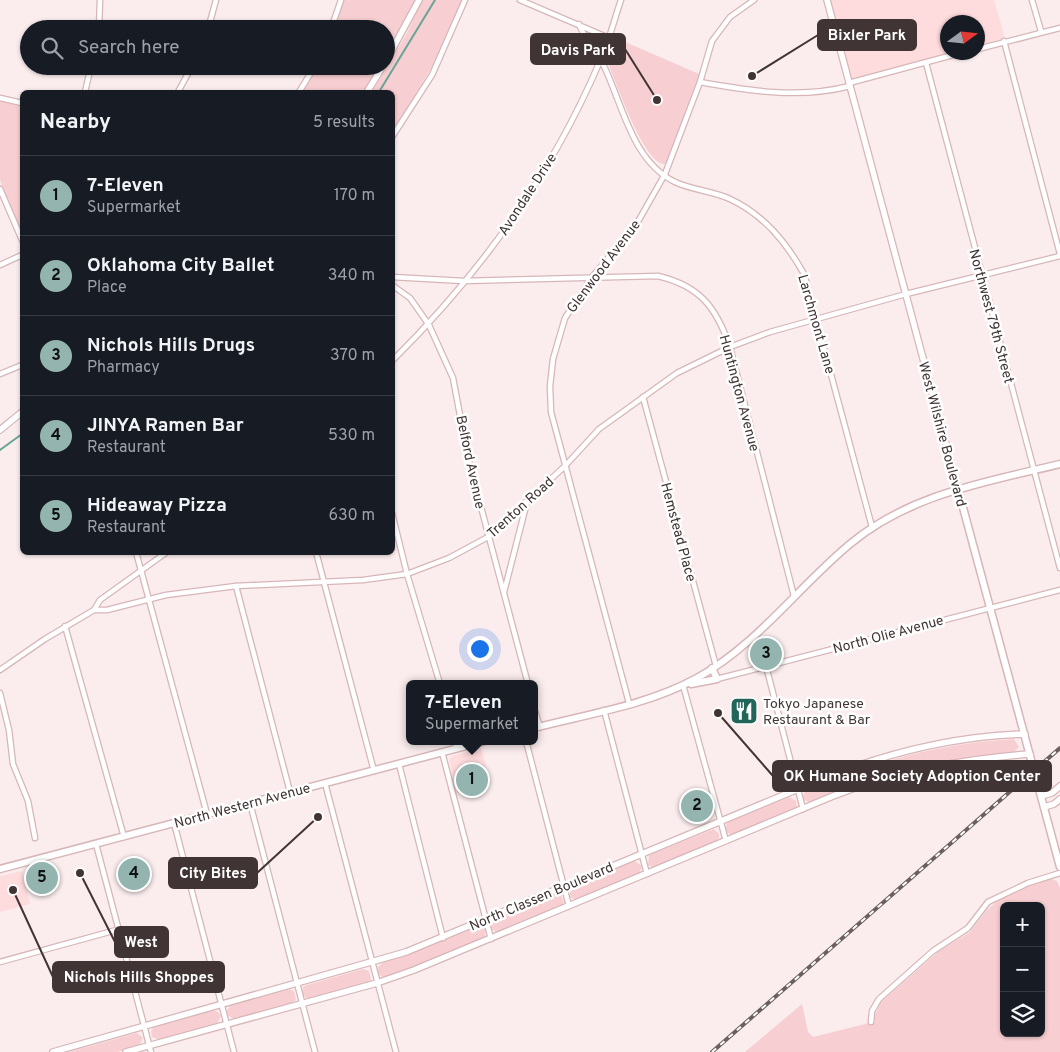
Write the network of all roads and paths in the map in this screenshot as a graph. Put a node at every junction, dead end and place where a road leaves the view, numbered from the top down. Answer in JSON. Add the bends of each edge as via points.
{"nodes":[{"id":1,"x":100,"y":0,"type":"edge"},
{"id":2,"x":216,"y":0,"type":"edge"},
{"id":3,"x":341,"y":0,"type":"edge"},
{"id":4,"x":419,"y":0,"type":"edge"},
{"id":5,"x":465,"y":0,"type":"edge"},
{"id":6,"x":520,"y":0,"type":"edge"},
{"id":7,"x":621,"y":0,"type":"edge"},
{"id":8,"x":754,"y":0,"type":"edge"},
{"id":9,"x":827,"y":0,"type":"edge"},
{"id":10,"x":1032,"y":0,"type":"edge"},
{"id":11,"x":99,"y":20,"type":"edge"},
{"id":12,"x":210,"y":20,"type":"edge"},
{"id":13,"x":335,"y":20,"type":"edge"},
{"id":14,"x":579,"y":24,"type":"junction"},
{"id":15,"x":1060,"y":28,"type":"edge"},
{"id":16,"x":1041,"y":31,"type":"junction"},
{"id":17,"x":609,"y":38,"type":"junction"},
{"id":18,"x":1004,"y":41,"type":"junction"},
{"id":19,"x":395,"y":45,"type":"edge"},
{"id":20,"x":985,"y":47,"type":"edge"},
{"id":21,"x":940,"y":59,"type":"edge"},
{"id":22,"x":601,"y":60,"type":"junction"},
{"id":23,"x":926,"y":63,"type":"junction"},
{"id":24,"x":89,"y":75,"type":"edge"},
{"id":25,"x":187,"y":75,"type":"edge"},
{"id":26,"x":310,"y":75,"type":"edge"},
{"id":27,"x":377,"y":75,"type":"edge"},
{"id":28,"x":700,"y":82,"type":"junction"},
{"id":29,"x":849,"y":84,"type":"junction"},
{"id":30,"x":85,"y":90,"type":"edge"},
{"id":31,"x":179,"y":90,"type":"edge"},
{"id":32,"x":301,"y":90,"type":"edge"},
{"id":33,"x":368,"y":90,"type":"edge"},
{"id":34,"x":0,"y":98,"type":"edge"},
{"id":35,"x":20,"y":103,"type":"edge"},
{"id":36,"x":395,"y":132,"type":"edge"},
{"id":37,"x":665,"y":174,"type":"junction"},
{"id":38,"x":0,"y":189,"type":"edge"},
{"id":39,"x":20,"y":235,"type":"edge"},
{"id":40,"x":1060,"y":255,"type":"edge"},
{"id":41,"x":20,"y":257,"type":"edge"},
{"id":42,"x":0,"y":265,"type":"edge"},
{"id":43,"x":981,"y":276,"type":"junction"},
{"id":44,"x":395,"y":277,"type":"edge"},
{"id":45,"x":592,"y":277,"type":"junction"},
{"id":46,"x":464,"y":282,"type":"junction"},
{"id":47,"x":395,"y":287,"type":"edge"},
{"id":48,"x":906,"y":294,"type":"junction"},
{"id":49,"x":817,"y":319,"type":"junction"},
{"id":50,"x":429,"y":325,"type":"junction"},
{"id":51,"x":730,"y":347,"type":"junction"},
{"id":52,"x":395,"y":359,"type":"edge"},
{"id":53,"x":20,"y":365,"type":"edge"},
{"id":54,"x":0,"y":374,"type":"edge"},
{"id":55,"x":643,"y":397,"type":"junction"},
{"id":56,"x":20,"y":414,"type":"edge"},
{"id":57,"x":0,"y":430,"type":"edge"},
{"id":58,"x":1060,"y":464,"type":"edge"},
{"id":59,"x":565,"y":466,"type":"junction"},
{"id":60,"x":1035,"y":470,"type":"junction"},
{"id":61,"x":958,"y":489,"type":"junction"},
{"id":62,"x":527,"y":501,"type":"junction"},
{"id":63,"x":395,"y":525,"type":"edge"},
{"id":64,"x":872,"y":527,"type":"junction"},
{"id":65,"x":488,"y":537,"type":"junction"},
{"id":66,"x":137,"y":555,"type":"edge"},
{"id":67,"x":163,"y":555,"type":"edge"},
{"id":68,"x":317,"y":555,"type":"edge"},
{"id":69,"x":1060,"y":568,"type":"edge"},
{"id":70,"x":141,"y":570,"type":"junction"},
{"id":71,"x":407,"y":574,"type":"junction"},
{"id":72,"x":324,"y":582,"type":"junction"},
{"id":73,"x":236,"y":586,"type":"junction"},
{"id":74,"x":1060,"y":590,"type":"edge"},
{"id":75,"x":503,"y":593,"type":"junction"},
{"id":76,"x":794,"y":596,"type":"junction"},
{"id":77,"x":149,"y":599,"type":"junction"},
{"id":78,"x":990,"y":607,"type":"junction"},
{"id":79,"x":94,"y":610,"type":"junction"},
{"id":80,"x":65,"y":626,"type":"junction"},
{"id":81,"x":766,"y":666,"type":"junction"},
{"id":82,"x":714,"y":667,"type":"junction"},
{"id":83,"x":0,"y":670,"type":"edge"},
{"id":84,"x":717,"y":679,"type":"junction"},
{"id":85,"x":439,"y":680,"type":"edge"},
{"id":86,"x":527,"y":680,"type":"edge"},
{"id":87,"x":684,"y":685,"type":"junction"},
{"id":88,"x":0,"y":693,"type":"edge"},
{"id":89,"x":0,"y":703,"type":"edge"},
{"id":90,"x":629,"y":703,"type":"junction"},
{"id":91,"x":604,"y":710,"type":"junction"},
{"id":92,"x":538,"y":727,"type":"edge"},
{"id":93,"x":1025,"y":734,"type":"junction"},
{"id":94,"x":456,"y":745,"type":"edge"},
{"id":95,"x":470,"y":745,"type":"edge"},
{"id":96,"x":527,"y":745,"type":"edge"},
{"id":97,"x":457,"y":749,"type":"junction"},
{"id":98,"x":442,"y":752,"type":"junction"},
{"id":99,"x":1030,"y":754,"type":"junction"},
{"id":100,"x":399,"y":764,"type":"junction"},
{"id":101,"x":374,"y":771,"type":"junction"},
{"id":102,"x":325,"y":783,"type":"junction"},
{"id":103,"x":1060,"y":786,"type":"edge"},
{"id":104,"x":798,"y":790,"type":"junction"},
{"id":105,"x":290,"y":792,"type":"junction"},
{"id":106,"x":1041,"y":796,"type":"junction"},
{"id":107,"x":1060,"y":799,"type":"edge"},
{"id":108,"x":250,"y":803,"type":"junction"},
{"id":109,"x":1044,"y":807,"type":"junction"},
{"id":110,"x":803,"y":809,"type":"junction"},
{"id":111,"x":207,"y":814,"type":"junction"},
{"id":112,"x":720,"y":822,"type":"junction"},
{"id":113,"x":174,"y":823,"type":"junction"},
{"id":114,"x":124,"y":837,"type":"junction"},
{"id":115,"x":35,"y":838,"type":"dead end"},
{"id":116,"x":726,"y":841,"type":"junction"},
{"id":117,"x":96,"y":844,"type":"junction"},
{"id":118,"x":641,"y":855,"type":"junction"},
{"id":119,"x":1060,"y":867,"type":"edge"},
{"id":120,"x":0,"y":869,"type":"edge"},
{"id":121,"x":1060,"y":873,"type":"edge"},
{"id":122,"x":646,"y":874,"type":"junction"},
{"id":123,"x":563,"y":887,"type":"junction"},
{"id":124,"x":569,"y":906,"type":"junction"},
{"id":125,"x":486,"y":920,"type":"junction"},
{"id":126,"x":120,"y":929,"type":"junction"},
{"id":127,"x":443,"y":938,"type":"junction"},
{"id":128,"x":491,"y":939,"type":"junction"},
{"id":129,"x":0,"y":962,"type":"edge"},
{"id":130,"x":372,"y":964,"type":"junction"},
{"id":131,"x":377,"y":983,"type":"junction"},
{"id":132,"x":297,"y":984,"type":"junction"},
{"id":133,"x":302,"y":1004,"type":"junction"},
{"id":134,"x":222,"y":1005,"type":"junction"},
{"id":135,"x":871,"y":1022,"type":"dead end"},
{"id":136,"x":227,"y":1024,"type":"junction"},
{"id":137,"x":144,"y":1026,"type":"junction"},
{"id":138,"x":150,"y":1049,"type":"edge"},
{"id":139,"x":62,"y":1051,"type":"edge"},
{"id":140,"x":53,"y":1052,"type":"edge"},
{"id":141,"x":126,"y":1052,"type":"edge"},
{"id":142,"x":234,"y":1052,"type":"edge"},
{"id":143,"x":315,"y":1052,"type":"edge"},
{"id":144,"x":396,"y":1052,"type":"edge"}],
"edges":[{"from":1,"to":11,"type":"street"},
{"from":2,"to":12,"type":"street"},
{"from":3,"to":13,"type":"street"},
{"from":4,"to":19,"type":"street"},
{"from":5,"to":36,"type":"street","via":[[432,75]]},
{"from":6,"to":14,"type":"street"},
{"from":7,"to":17,"type":"street","name":"Avondale Drive"},
{"from":8,"to":28,"type":"street","name":"Glenwood Avenue","via":[[730,17],[712,40]]},
{"from":9,"to":29,"type":"street","name":"West Wilshire Boulevard"},
{"from":10,"to":16,"type":"street"},
{"from":14,"to":17,"type":"street"},
{"from":14,"to":22,"type":"street","name":"Larchmont Lane"},
{"from":15,"to":16,"type":"street"},
{"from":16,"to":18,"type":"street"},
{"from":17,"to":22,"type":"street","name":"Avondale Drive"},
{"from":18,"to":20,"type":"street"},
{"from":18,"to":40,"type":"street"},
{"from":21,"to":23,"type":"street"},
{"from":22,"to":37,"type":"street","name":"Larchmont Lane","via":[[625,120],[646,157]]},
{"from":22,"to":46,"type":"street","name":"Avondale Drive","via":[[567,131],[516,216]]},
{"from":23,"to":29,"type":"street"},
{"from":23,"to":43,"type":"street","name":"Northwest 79th Street"},
{"from":24,"to":30,"type":"street"},
{"from":25,"to":31,"type":"street"},
{"from":26,"to":32,"type":"street"},
{"from":27,"to":33,"type":"street"},
{"from":28,"to":29,"type":"street","via":[[754,92],[807,92]]},
{"from":28,"to":37,"type":"street","name":"Glenwood Avenue"},
{"from":29,"to":48,"type":"street","name":"West Wilshire Boulevard"},
{"from":34,"to":35,"type":"street"},
{"from":37,"to":45,"type":"street","name":"Glenwood Avenue","via":[[636,225]]},
{"from":37,"to":49,"type":"street","name":"Larchmont Lane","via":[[675,182],[729,199],[762,218],[789,248],[800,267]]},
{"from":38,"to":39,"type":"street"},
{"from":40,"to":43,"type":"street","name":"Trenton Road"},
{"from":41,"to":42,"type":"street"},
{"from":43,"to":48,"type":"street","name":"Trenton Road"},
{"from":43,"to":60,"type":"street","name":"Northwest 79th Street"},
{"from":44,"to":46,"type":"street","name":"Huntington Avenue"},
{"from":45,"to":46,"type":"street","name":"Huntington Avenue"},
{"from":45,"to":51,"type":"street","name":"Huntington Avenue","via":[[658,276],[677,280],[698,292],[714,311]]},
{"from":45,"to":59,"type":"street","name":"Glenwood Avenue","via":[[565,318],[553,359],[551,412]]},
{"from":46,"to":50,"type":"street","name":"Avondale Drive"},
{"from":47,"to":50,"type":"street","name":"Belford Avenue","via":[[410,298]]},
{"from":48,"to":49,"type":"street","name":"Trenton Road"},
{"from":48,"to":61,"type":"street","name":"West Wilshire Boulevard"},
{"from":49,"to":51,"type":"street","name":"Trenton Road"},
{"from":49,"to":64,"type":"street","name":"Larchmont Lane"},
{"from":50,"to":52,"type":"street","name":"Avondale Drive"},
{"from":50,"to":65,"type":"street","name":"Belford Avenue","via":[[453,378],[468,458]]},
{"from":51,"to":55,"type":"street","name":"Trenton Road","via":[[677,373]]},
{"from":51,"to":76,"type":"street","name":"Huntington Avenue"},
{"from":53,"to":54,"type":"street"},
{"from":55,"to":59,"type":"street","name":"Trenton Road","via":[[599,429]]},
{"from":55,"to":82,"type":"street","name":"Hemstead Place"},
{"from":56,"to":57,"type":"street"},
{"from":58,"to":60,"type":"main road"},
{"from":59,"to":62,"type":"street","name":"Trenton Road"},
{"from":59,"to":90,"type":"street","name":"Glenwood Avenue"},
{"from":60,"to":61,"type":"main road"},
{"from":60,"to":69,"type":"street","name":"Northwest 79th Street"},
{"from":61,"to":64,"type":"main road","via":[[919,502]]},
{"from":61,"to":78,"type":"main road","name":"West Wilshire Boulevard"},
{"from":62,"to":65,"type":"street","name":"Trenton Road"},
{"from":62,"to":75,"type":"street"},
{"from":63,"to":71,"type":"street"},
{"from":64,"to":76,"type":"main road"},
{"from":65,"to":71,"type":"street","name":"Trenton Road","via":[[449,558]]},
{"from":65,"to":75,"type":"street","name":"Belford Avenue"},
{"from":66,"to":70,"type":"street"},
{"from":67,"to":70,"type":"street"},
{"from":68,"to":72,"type":"street"},
{"from":70,"to":77,"type":"street"},
{"from":70,"to":79,"type":"street","via":[[100,600]]},
{"from":71,"to":72,"type":"street","name":"Trenton Road"},
{"from":71,"to":85,"type":"street"},
{"from":72,"to":73,"type":"street","name":"Trenton Road"},
{"from":72,"to":101,"type":"street"},
{"from":73,"to":77,"type":"street","name":"Trenton Road"},
{"from":73,"to":105,"type":"street"},
{"from":74,"to":78,"type":"street","name":"North Olie Avenue"},
{"from":75,"to":86,"type":"street","name":"Belford Avenue"},
{"from":76,"to":82,"type":"main road","via":[[742,646]]},
{"from":77,"to":79,"type":"street","name":"Trenton Road","via":[[107,610]]},
{"from":77,"to":111,"type":"street"},
{"from":78,"to":81,"type":"street","name":"North Olie Avenue"},
{"from":78,"to":93,"type":"main road","name":"West Wilshire Boulevard"},
{"from":79,"to":80,"type":"street"},
{"from":80,"to":83,"type":"street"},
{"from":80,"to":114,"type":"street"},
{"from":81,"to":84,"type":"street","name":"North Olie Avenue"},
{"from":81,"to":104,"type":"street"},
{"from":82,"to":84,"type":"main road"},
{"from":82,"to":87,"type":"main road"},
{"from":84,"to":87,"type":"main road"},
{"from":87,"to":90,"type":"main road"},
{"from":87,"to":112,"type":"street"},
{"from":88,"to":89,"type":"street"},
{"from":89,"to":115,"type":"street","via":[[9,730],[14,764],[30,807]]},
{"from":90,"to":91,"type":"main road"},
{"from":91,"to":92,"type":"main road"},
{"from":91,"to":118,"type":"street"},
{"from":93,"to":99,"type":"main road","name":"West Wilshire Boulevard"},
{"from":93,"to":104,"type":"street","name":"North Classen Boulevard","via":[[959,740],[912,749],[857,766]]},
{"from":94,"to":97,"type":"street"},
{"from":95,"to":97,"type":"main road","name":"North Western Avenue"},
{"from":96,"to":123,"type":"street"},
{"from":97,"to":98,"type":"main road","name":"North Western Avenue"},
{"from":98,"to":100,"type":"main road","name":"North Western Avenue"},
{"from":98,"to":125,"type":"street"},
{"from":99,"to":106,"type":"main road","name":"West Wilshire Boulevard"},
{"from":99,"to":110,"type":"street","name":"North Classen Boulevard","via":[[924,767],[868,783]]},
{"from":100,"to":101,"type":"main road","name":"North Western Avenue"},
{"from":100,"to":127,"type":"street"},
{"from":101,"to":102,"type":"main road","name":"North Western Avenue"},
{"from":102,"to":105,"type":"main road","name":"North Western Avenue"},
{"from":102,"to":130,"type":"street"},
{"from":103,"to":106,"type":"street"},
{"from":104,"to":110,"type":"street"},
{"from":104,"to":112,"type":"street","name":"North Classen Boulevard"},
{"from":105,"to":108,"type":"main road","name":"North Western Avenue"},
{"from":106,"to":109,"type":"main road","name":"West Wilshire Boulevard"},
{"from":107,"to":109,"type":"street"},
{"from":108,"to":111,"type":"main road","name":"North Western Avenue"},
{"from":108,"to":132,"type":"street"},
{"from":109,"to":119,"type":"main road","name":"West Wilshire Boulevard"},
{"from":110,"to":116,"type":"street","name":"North Classen Boulevard"},
{"from":111,"to":113,"type":"main road","name":"North Western Avenue"},
{"from":112,"to":116,"type":"street"},
{"from":112,"to":118,"type":"street","name":"North Classen Boulevard"},
{"from":113,"to":114,"type":"main road","name":"North Western Avenue"},
{"from":113,"to":134,"type":"street"},
{"from":114,"to":117,"type":"main road","name":"North Western Avenue"},
{"from":116,"to":122,"type":"street","name":"North Classen Boulevard"},
{"from":117,"to":120,"type":"main road","name":"North Western Avenue"},
{"from":117,"to":126,"type":"street"},
{"from":118,"to":122,"type":"street"},
{"from":118,"to":123,"type":"street","name":"North Classen Boulevard"},
{"from":121,"to":135,"type":"street","via":[[1028,883],[988,902],[968,928],[933,951],[879,999],[872,1010]]},
{"from":122,"to":124,"type":"street","name":"North Classen Boulevard"},
{"from":123,"to":124,"type":"street"},
{"from":123,"to":125,"type":"street","name":"North Classen Boulevard"},
{"from":124,"to":128,"type":"street","name":"North Classen Boulevard"},
{"from":125,"to":127,"type":"street","name":"North Classen Boulevard"},
{"from":125,"to":128,"type":"street"},
{"from":126,"to":129,"type":"street"},
{"from":126,"to":137,"type":"street"},
{"from":127,"to":130,"type":"street","name":"North Classen Boulevard"},
{"from":128,"to":131,"type":"street","name":"North Classen Boulevard"},
{"from":130,"to":131,"type":"street"},
{"from":130,"to":132,"type":"street","name":"North Classen Boulevard"},
{"from":131,"to":133,"type":"street","name":"North Classen Boulevard"},
{"from":131,"to":144,"type":"street"},
{"from":132,"to":133,"type":"street"},
{"from":132,"to":134,"type":"street","name":"North Classen Boulevard"},
{"from":133,"to":136,"type":"street","name":"North Classen Boulevard"},
{"from":133,"to":143,"type":"street"},
{"from":134,"to":136,"type":"street"},
{"from":134,"to":137,"type":"street","name":"North Classen Boulevard"},
{"from":136,"to":138,"type":"street","name":"North Classen Boulevard"},
{"from":136,"to":142,"type":"street"},
{"from":137,"to":138,"type":"street"},
{"from":137,"to":139,"type":"street","name":"North Classen Boulevard"},
{"from":138,"to":141,"type":"street","name":"North Classen Boulevard"},
{"from":139,"to":140,"type":"street","name":"North Classen Boulevard"}]}
